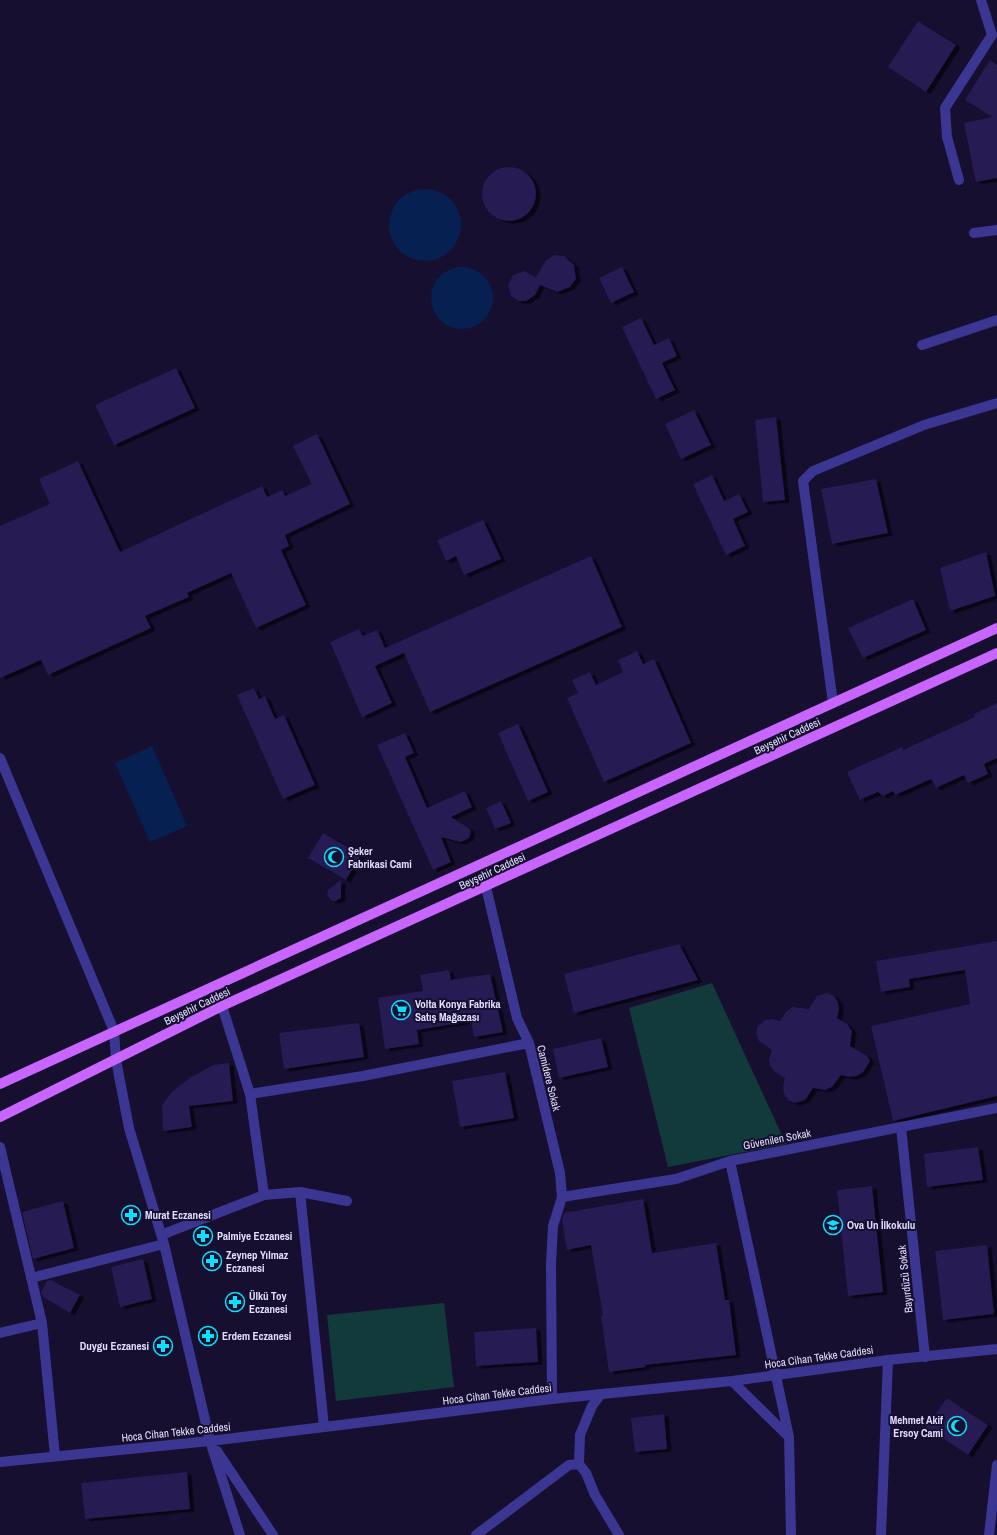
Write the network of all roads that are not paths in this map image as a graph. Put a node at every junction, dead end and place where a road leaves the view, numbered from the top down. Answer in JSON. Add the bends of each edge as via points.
{"nodes":[{"id":1,"x":981,"y":0,"type":"edge"},
{"id":2,"x":994,"y":34,"type":"edge"},
{"id":3,"x":959,"y":180,"type":"dead end"},
{"id":4,"x":997,"y":230,"type":"edge"},
{"id":5,"x":974,"y":233,"type":"dead end"},
{"id":6,"x":997,"y":320,"type":"edge"},
{"id":7,"x":922,"y":345,"type":"dead end"},
{"id":8,"x":997,"y":403,"type":"edge"},
{"id":9,"x":997,"y":628,"type":"edge"},
{"id":10,"x":997,"y":653,"type":"edge"},
{"id":11,"x":833,"y":703,"type":"junction"},
{"id":12,"x":0,"y":758,"type":"edge"},
{"id":13,"x":486,"y":887,"type":"junction"},
{"id":14,"x":222,"y":1006,"type":"junction"},
{"id":15,"x":114,"y":1031,"type":"junction"},
{"id":16,"x":529,"y":1044,"type":"junction"},
{"id":17,"x":116,"y":1060,"type":"junction"},
{"id":18,"x":0,"y":1084,"type":"edge"},
{"id":19,"x":250,"y":1094,"type":"junction"},
{"id":20,"x":997,"y":1108,"type":"edge"},
{"id":21,"x":0,"y":1117,"type":"edge"},
{"id":22,"x":901,"y":1127,"type":"junction"},
{"id":23,"x":0,"y":1147,"type":"edge"},
{"id":24,"x":730,"y":1161,"type":"junction"},
{"id":25,"x":300,"y":1192,"type":"junction"},
{"id":26,"x":264,"y":1195,"type":"junction"},
{"id":27,"x":562,"y":1197,"type":"junction"},
{"id":28,"x":347,"y":1201,"type":"dead end"},
{"id":29,"x":162,"y":1240,"type":"junction"},
{"id":30,"x":31,"y":1278,"type":"junction"},
{"id":31,"x":42,"y":1323,"type":"junction"},
{"id":32,"x":0,"y":1332,"type":"edge"},
{"id":33,"x":997,"y":1349,"type":"edge"},
{"id":34,"x":925,"y":1357,"type":"junction"},
{"id":35,"x":888,"y":1360,"type":"junction"},
{"id":36,"x":775,"y":1375,"type":"junction"},
{"id":37,"x":732,"y":1381,"type":"junction"},
{"id":38,"x":602,"y":1394,"type":"junction"},
{"id":39,"x":552,"y":1399,"type":"junction"},
{"id":40,"x":324,"y":1428,"type":"junction"},
{"id":41,"x":789,"y":1437,"type":"junction"},
{"id":42,"x":210,"y":1441,"type":"junction"},
{"id":43,"x":55,"y":1456,"type":"junction"},
{"id":44,"x":0,"y":1462,"type":"edge"},
{"id":45,"x":579,"y":1464,"type":"junction"},
{"id":46,"x":997,"y":1464,"type":"edge"},
{"id":47,"x":240,"y":1535,"type":"edge"},
{"id":48,"x":273,"y":1535,"type":"edge"},
{"id":49,"x":476,"y":1535,"type":"edge"},
{"id":50,"x":619,"y":1535,"type":"edge"},
{"id":51,"x":791,"y":1535,"type":"edge"},
{"id":52,"x":881,"y":1535,"type":"edge"},
{"id":53,"x":989,"y":1535,"type":"edge"}],
"edges":[{"from":1,"to":2,"type":"street"},
{"from":2,"to":3,"type":"street","via":[[945,108],[947,137]]},
{"from":4,"to":5,"type":"street"},
{"from":6,"to":7,"type":"street"},
{"from":8,"to":11,"type":"street","via":[[924,425],[813,471],[803,481]]},
{"from":9,"to":11,"type":"main road","name":"Beyşehir Caddesi"},
{"from":10,"to":13,"type":"main road","name":"Beyşehir Caddesi"},
{"from":11,"to":15,"type":"main road","name":"Beyşehir Caddesi"},
{"from":12,"to":15,"type":"street"},
{"from":13,"to":14,"type":"main road","name":"Beyşehir Caddesi"},
{"from":13,"to":16,"type":"street","via":[[517,1018]]},
{"from":14,"to":17,"type":"main road","name":"Beyşehir Caddesi"},
{"from":14,"to":19,"type":"street"},
{"from":15,"to":17,"type":"street"},
{"from":15,"to":18,"type":"main road","name":"Beyşehir Caddesi"},
{"from":16,"to":19,"type":"street","name":"Camidere Sokak","via":[[363,1076]]},
{"from":16,"to":27,"type":"street","name":"Camidere Sokak","via":[[560,1173]]},
{"from":17,"to":21,"type":"main road","name":"Beyşehir Caddesi"},
{"from":17,"to":29,"type":"street","via":[[129,1128]]},
{"from":19,"to":26,"type":"street"},
{"from":20,"to":22,"type":"street","name":"Güvenilen Sokak"},
{"from":22,"to":24,"type":"street","name":"Güvenilen Sokak"},
{"from":22,"to":34,"type":"street","name":"Bayırdüzü Sokak"},
{"from":23,"to":30,"type":"street"},
{"from":24,"to":27,"type":"street","name":"Güvenilen Sokak","via":[[676,1179]]},
{"from":24,"to":36,"type":"street"},
{"from":25,"to":26,"type":"street"},
{"from":25,"to":28,"type":"street"},
{"from":25,"to":40,"type":"street"},
{"from":26,"to":29,"type":"street"},
{"from":27,"to":39,"type":"street","name":"Camidere Sokak","via":[[552,1234]]},
{"from":29,"to":30,"type":"street"},
{"from":29,"to":42,"type":"street"},
{"from":30,"to":31,"type":"street"},
{"from":31,"to":32,"type":"street"},
{"from":31,"to":43,"type":"street"},
{"from":33,"to":34,"type":"street","name":"Hoca Cihan Tekke Caddesi"},
{"from":34,"to":35,"type":"street","name":"Hoca Cihan Tekke Caddesi"},
{"from":35,"to":36,"type":"street","name":"Hoca Cihan Tekke Caddesi"},
{"from":35,"to":52,"type":"street"},
{"from":36,"to":37,"type":"street","name":"Hoca Cihan Tekke Caddesi"},
{"from":36,"to":41,"type":"street"},
{"from":37,"to":38,"type":"street","name":"Hoca Cihan Tekke Caddesi"},
{"from":37,"to":41,"type":"street"},
{"from":38,"to":39,"type":"street","name":"Hoca Cihan Tekke Caddesi"},
{"from":38,"to":45,"type":"street","via":[[592,1406],[580,1435]]},
{"from":39,"to":40,"type":"street","name":"Hoca Cihan Tekke Caddesi"},
{"from":40,"to":42,"type":"street","name":"Hoca Cihan Tekke Caddesi"},
{"from":41,"to":51,"type":"street"},
{"from":42,"to":43,"type":"street","name":"Hoca Cihan Tekke Caddesi"},
{"from":42,"to":47,"type":"street"},
{"from":42,"to":48,"type":"street"},
{"from":43,"to":44,"type":"street","name":"Hoca Cihan Tekke Caddesi"},
{"from":45,"to":49,"type":"street","via":[[569,1465]]},
{"from":45,"to":50,"type":"street","via":[[586,1473],[594,1495]]},
{"from":46,"to":53,"type":"street"}]}
